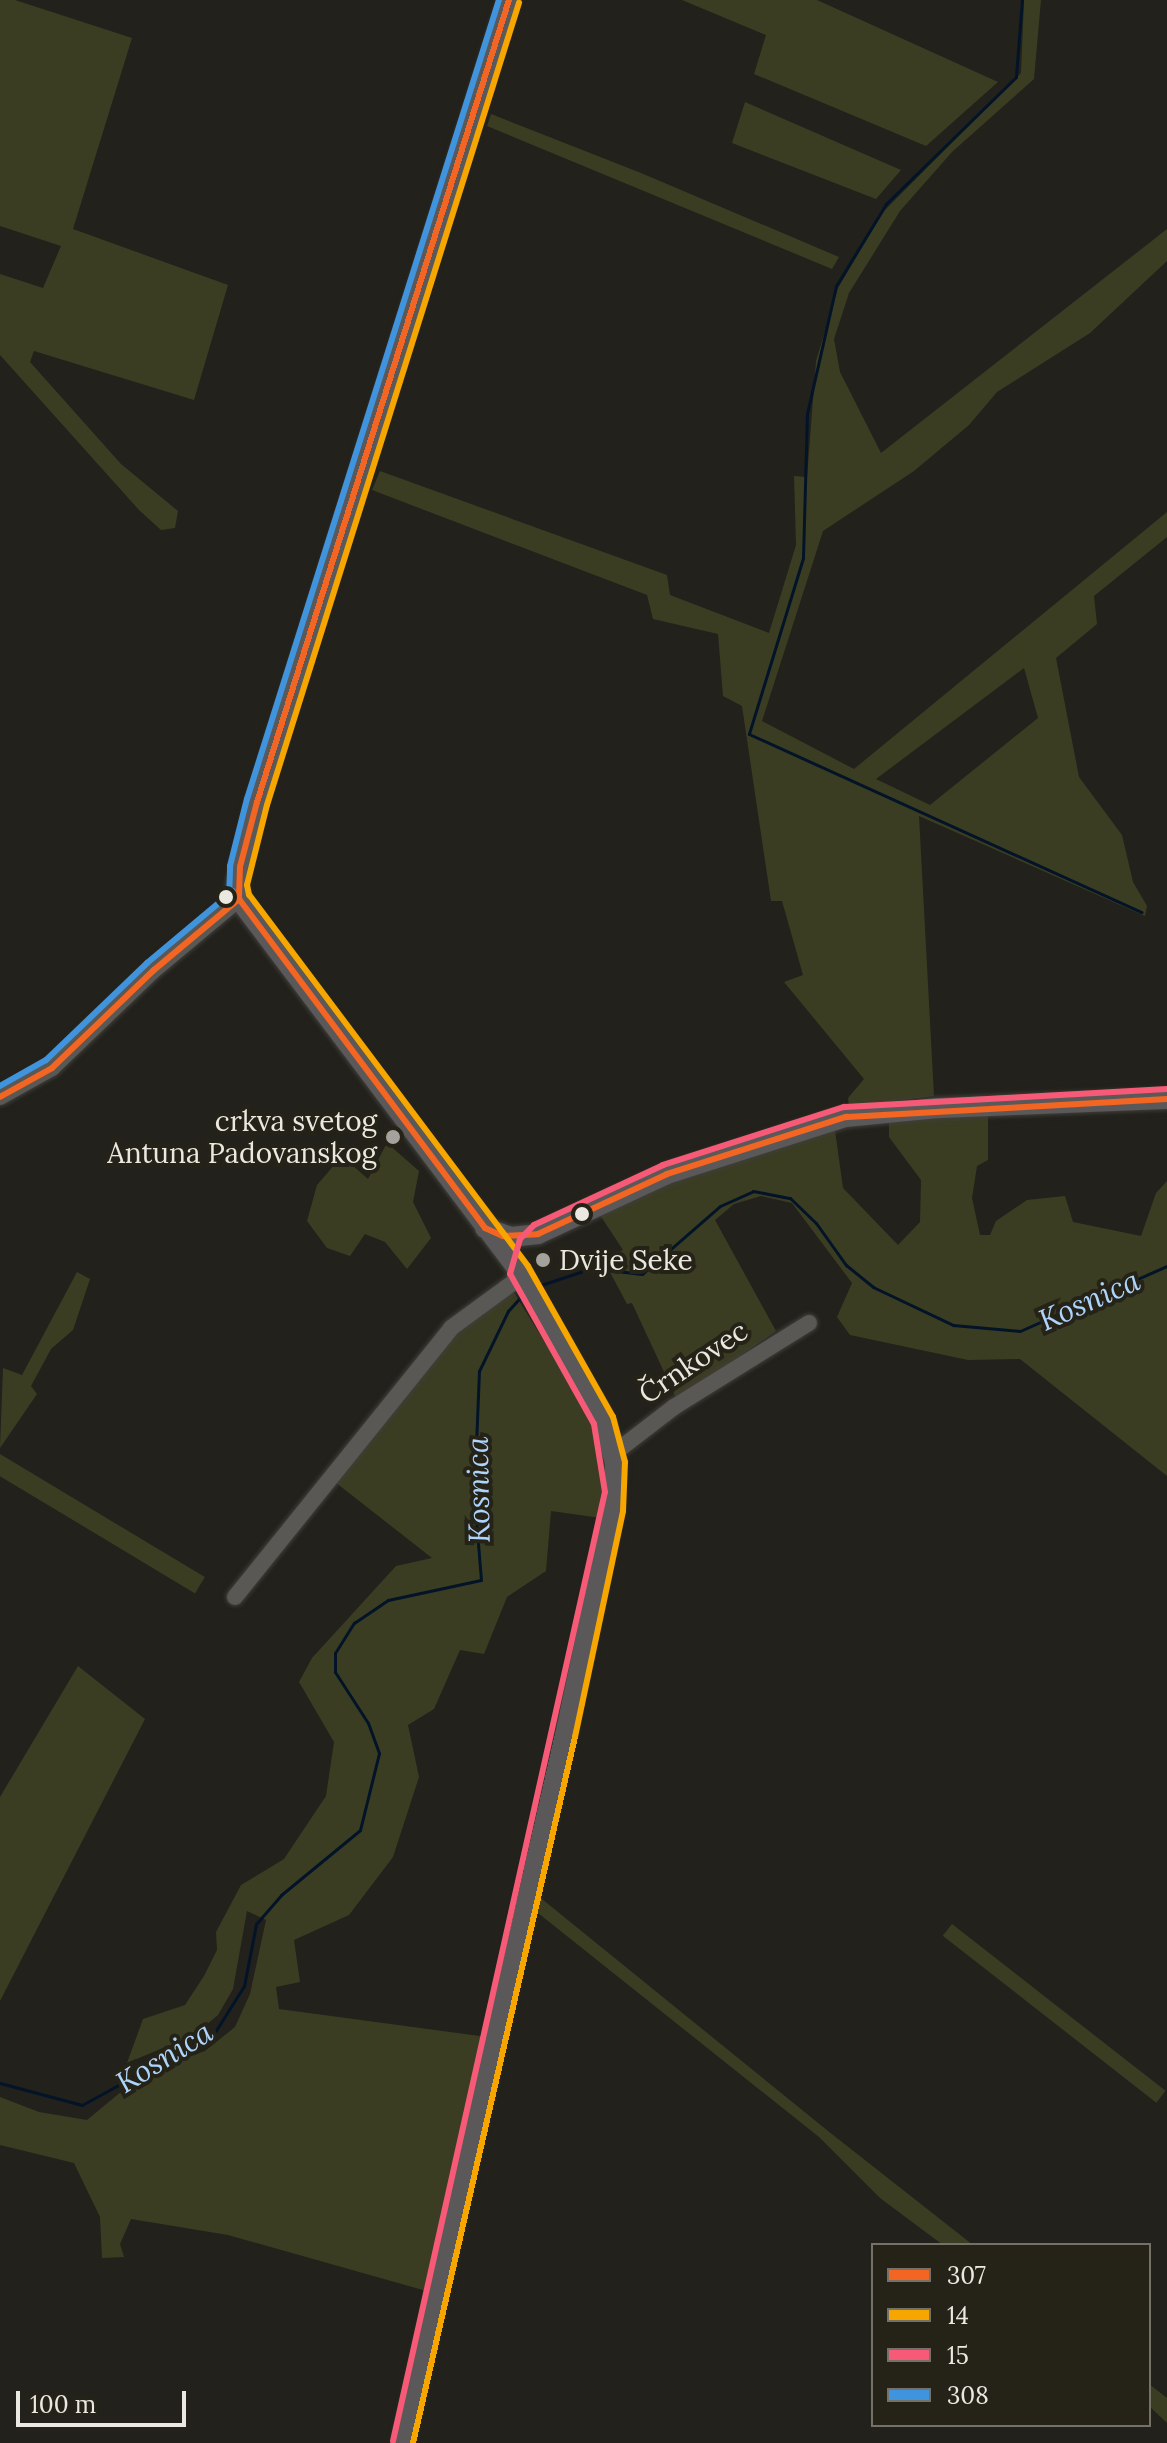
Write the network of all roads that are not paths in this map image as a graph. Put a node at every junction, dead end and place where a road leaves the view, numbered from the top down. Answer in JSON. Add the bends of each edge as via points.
{"nodes":[{"id":1,"x":509,"y":0,"type":"edge"},
{"id":2,"x":239,"y":899,"type":"junction"},
{"id":3,"x":0,"y":1097,"type":"edge"},
{"id":4,"x":1167,"y":1099,"type":"edge"},
{"id":5,"x":485,"y":1228,"type":"junction"},
{"id":6,"x":538,"y":1234,"type":"junction"},
{"id":7,"x":526,"y":1283,"type":"junction"},
{"id":8,"x":809,"y":1323,"type":"dead end"},
{"id":9,"x":613,"y":1454,"type":"junction"},
{"id":10,"x":235,"y":1597,"type":"dead end"},
{"id":11,"x":403,"y":2443,"type":"edge"}],
"edges":[{"from":1,"to":2,"type":"main road","via":[[246,839]]},
{"from":2,"to":3,"type":"street","via":[[154,970],[52,1068]]},
{"from":2,"to":5,"type":"main road"},
{"from":4,"to":6,"type":"main road","via":[[846,1117],[667,1174]]},
{"from":5,"to":6,"type":"main road","via":[[511,1237]]},
{"from":5,"to":7,"type":"main road"},
{"from":6,"to":7,"type":"main road"},
{"from":7,"to":9,"type":"main road","via":[[604,1421]]},
{"from":7,"to":10,"type":"street","via":[[451,1328]]},
{"from":8,"to":9,"type":"street","name":"Črnkovec","via":[[674,1407]]},
{"from":9,"to":11,"type":"main road","via":[[615,1492],[598,1578]]}]}
